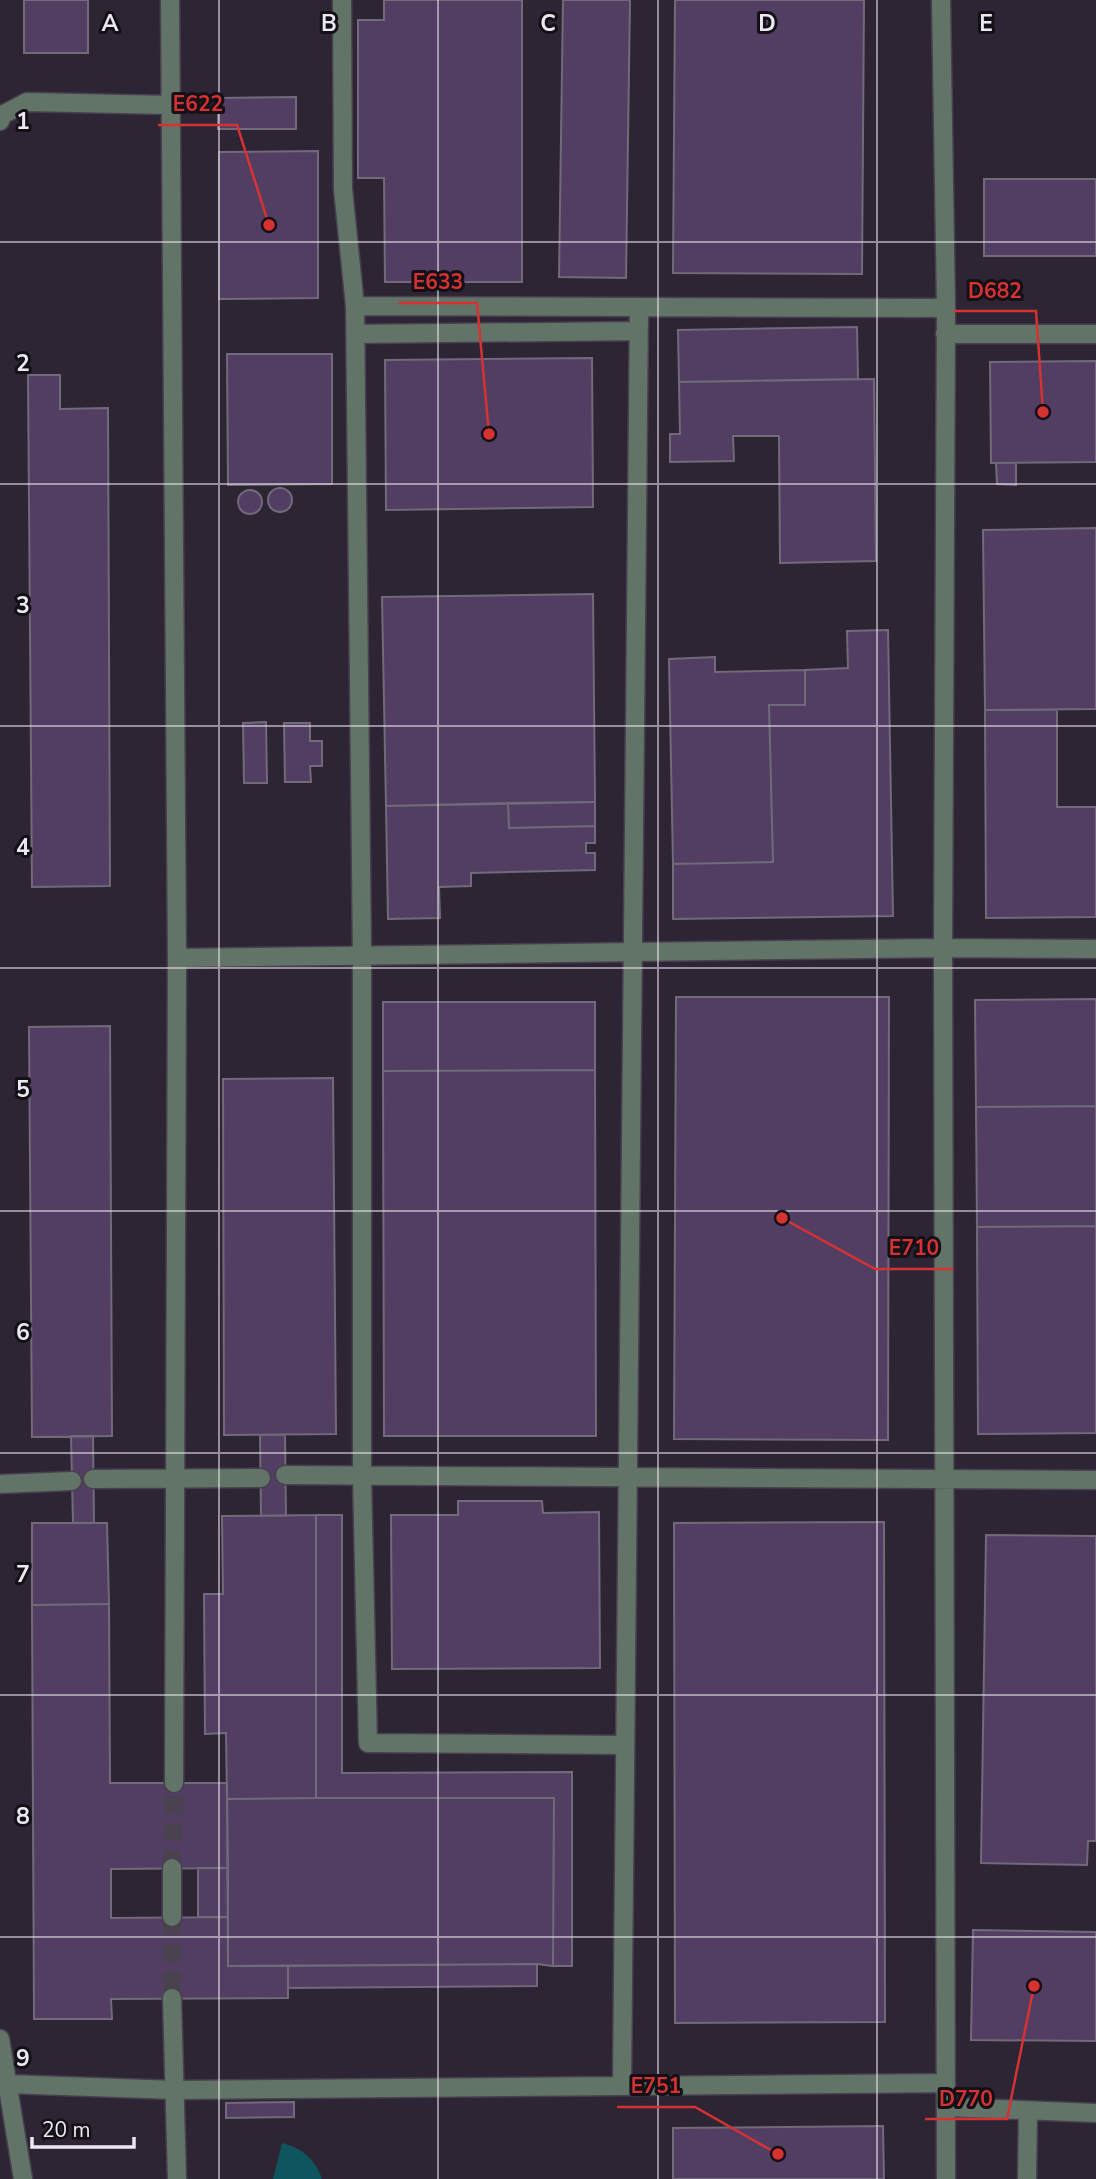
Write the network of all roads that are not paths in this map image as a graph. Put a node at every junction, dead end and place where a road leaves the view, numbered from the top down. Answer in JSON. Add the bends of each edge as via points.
{"nodes":[{"id":1,"x":170,"y":0,"type":"edge"},
{"id":2,"x":342,"y":0,"type":"edge"},
{"id":3,"x":941,"y":0,"type":"edge"},
{"id":4,"x":171,"y":105,"type":"junction"},
{"id":5,"x":0,"y":121,"type":"edge"},
{"id":6,"x":355,"y":306,"type":"junction"},
{"id":7,"x":639,"y":307,"type":"junction"},
{"id":8,"x":946,"y":307,"type":"junction"},
{"id":9,"x":638,"y":331,"type":"junction"},
{"id":10,"x":355,"y":334,"type":"junction"},
{"id":11,"x":946,"y":334,"type":"junction"},
{"id":12,"x":1096,"y":334,"type":"edge"},
{"id":13,"x":943,"y":948,"type":"junction"},
{"id":14,"x":1096,"y":948,"type":"edge"},
{"id":15,"x":632,"y":952,"type":"junction"},
{"id":16,"x":362,"y":956,"type":"junction"},
{"id":17,"x":177,"y":958,"type":"junction"},
{"id":18,"x":285,"y":1475,"type":"dead end"},
{"id":19,"x":362,"y":1476,"type":"junction"},
{"id":20,"x":628,"y":1477,"type":"junction"},
{"id":21,"x":175,"y":1478,"type":"junction"},
{"id":22,"x":261,"y":1478,"type":"dead end"},
{"id":23,"x":93,"y":1479,"type":"dead end"},
{"id":24,"x":944,"y":1479,"type":"junction"},
{"id":25,"x":1096,"y":1480,"type":"edge"},
{"id":26,"x":72,"y":1481,"type":"dead end"},
{"id":27,"x":0,"y":1484,"type":"edge"},
{"id":28,"x":625,"y":1745,"type":"junction"},
{"id":29,"x":174,"y":1783,"type":"tunnel mouth"},
{"id":30,"x":172,"y":1868,"type":"tunnel mouth"},
{"id":31,"x":172,"y":1917,"type":"tunnel mouth"},
{"id":32,"x":173,"y":1998,"type":"tunnel mouth"},
{"id":33,"x":0,"y":2039,"type":"edge"},
{"id":34,"x":946,"y":2083,"type":"junction"},
{"id":35,"x":7,"y":2084,"type":"junction"},
{"id":36,"x":622,"y":2086,"type":"junction"},
{"id":37,"x":175,"y":2090,"type":"junction"},
{"id":38,"x":946,"y":2107,"type":"junction"},
{"id":39,"x":1028,"y":2111,"type":"junction"},
{"id":40,"x":1096,"y":2113,"type":"edge"},
{"id":41,"x":23,"y":2179,"type":"edge"},
{"id":42,"x":177,"y":2179,"type":"edge"},
{"id":43,"x":946,"y":2179,"type":"edge"},
{"id":44,"x":1027,"y":2179,"type":"edge"}],
"edges":[{"from":1,"to":4,"type":"street"},
{"from":2,"to":6,"type":"street","via":[[343,189]]},
{"from":3,"to":8,"type":"street"},
{"from":4,"to":5,"type":"street","via":[[27,102]]},
{"from":4,"to":17,"type":"street"},
{"from":6,"to":7,"type":"street"},
{"from":6,"to":10,"type":"street"},
{"from":7,"to":8,"type":"street"},
{"from":7,"to":9,"type":"street"},
{"from":8,"to":11,"type":"street"},
{"from":9,"to":10,"type":"street"},
{"from":9,"to":15,"type":"street"},
{"from":10,"to":16,"type":"street"},
{"from":11,"to":12,"type":"street"},
{"from":11,"to":13,"type":"street"},
{"from":13,"to":14,"type":"street"},
{"from":13,"to":15,"type":"street"},
{"from":13,"to":24,"type":"street"},
{"from":15,"to":16,"type":"street"},
{"from":15,"to":20,"type":"street"},
{"from":16,"to":17,"type":"street"},
{"from":16,"to":19,"type":"street"},
{"from":17,"to":21,"type":"street"},
{"from":18,"to":19,"type":"street"},
{"from":19,"to":20,"type":"street"},
{"from":19,"to":28,"type":"street","via":[[368,1743]]},
{"from":20,"to":24,"type":"street"},
{"from":20,"to":28,"type":"street"},
{"from":21,"to":22,"type":"street"},
{"from":21,"to":23,"type":"street"},
{"from":21,"to":29,"type":"street"},
{"from":24,"to":25,"type":"street"},
{"from":24,"to":34,"type":"street"},
{"from":26,"to":27,"type":"street"},
{"from":28,"to":36,"type":"street"},
{"from":30,"to":31,"type":"street"},
{"from":32,"to":37,"type":"street"},
{"from":33,"to":35,"type":"street"},
{"from":34,"to":36,"type":"street"},
{"from":34,"to":38,"type":"street"},
{"from":35,"to":37,"type":"street"},
{"from":35,"to":41,"type":"street"},
{"from":36,"to":37,"type":"street"},
{"from":37,"to":42,"type":"street"},
{"from":38,"to":39,"type":"street"},
{"from":38,"to":43,"type":"street"},
{"from":39,"to":40,"type":"street"},
{"from":39,"to":44,"type":"street"}]}
